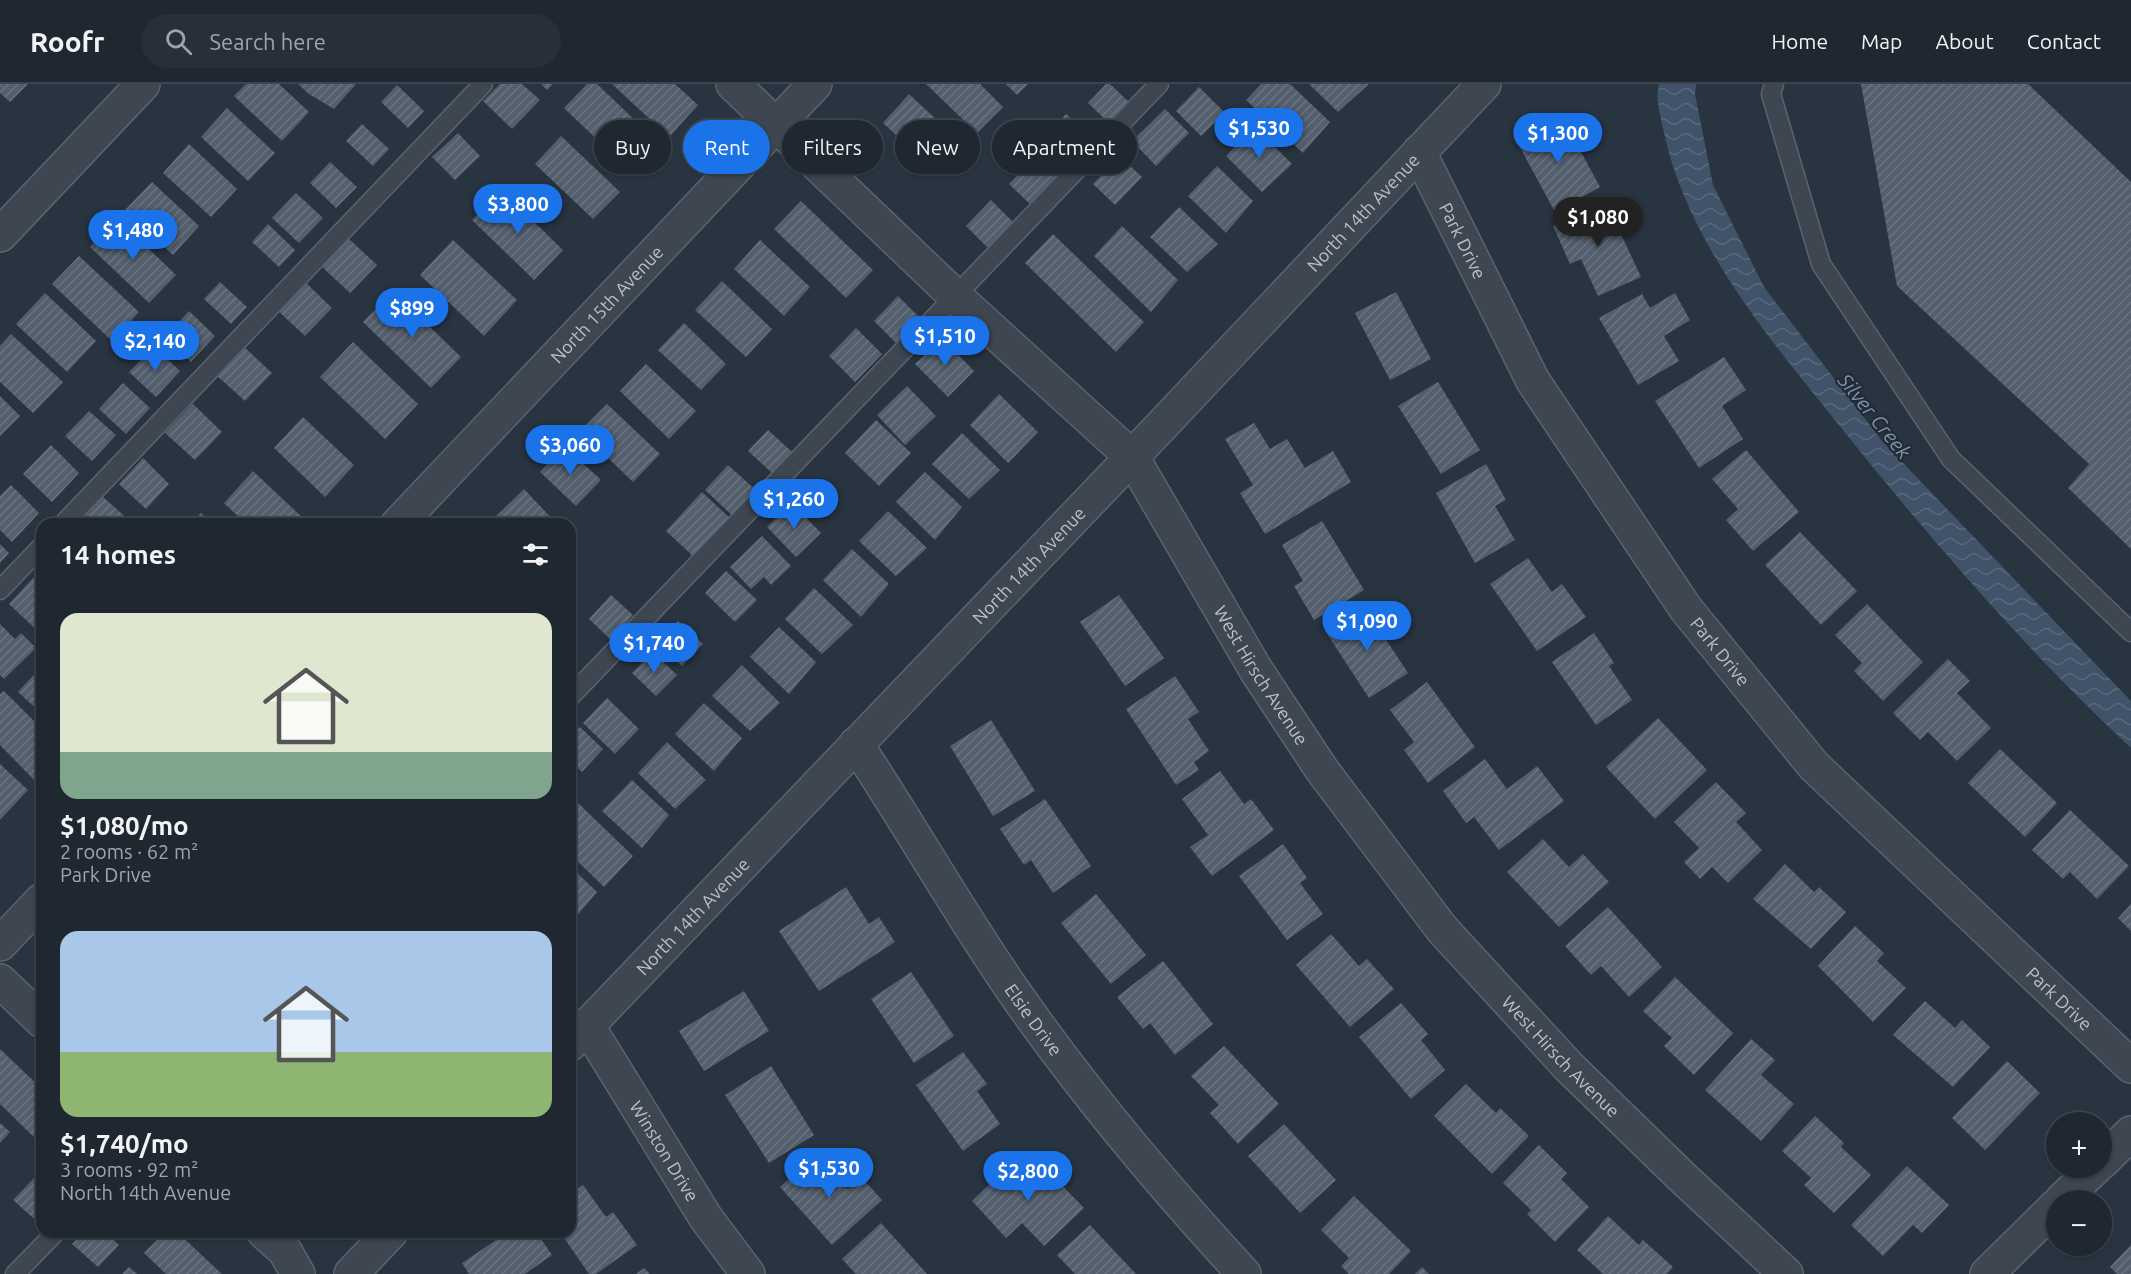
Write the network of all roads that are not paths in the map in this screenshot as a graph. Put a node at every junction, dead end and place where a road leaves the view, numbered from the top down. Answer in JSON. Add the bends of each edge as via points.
{"nodes":[{"id":1,"x":143,"y":84,"type":"edge"},
{"id":2,"x":483,"y":84,"type":"edge"},
{"id":3,"x":733,"y":84,"type":"edge"},
{"id":4,"x":815,"y":84,"type":"edge"},
{"id":5,"x":1159,"y":84,"type":"edge"},
{"id":6,"x":1484,"y":84,"type":"edge"},
{"id":7,"x":1774,"y":84,"type":"edge"},
{"id":8,"x":776,"y":125,"type":"junction"},
{"id":9,"x":1419,"y":152,"type":"junction"},
{"id":10,"x":0,"y":235,"type":"edge"},
{"id":11,"x":955,"y":296,"type":"junction"},
{"id":12,"x":1132,"y":457,"type":"junction"},
{"id":13,"x":69,"y":518,"type":"edge"},
{"id":14,"x":404,"y":518,"type":"edge"},
{"id":15,"x":36,"y":552,"type":"edge"},
{"id":16,"x":0,"y":590,"type":"edge"},
{"id":17,"x":2131,"y":632,"type":"edge"},
{"id":18,"x":576,"y":691,"type":"edge"},
{"id":19,"x":856,"y":744,"type":"junction"},
{"id":20,"x":36,"y":906,"type":"edge"},
{"id":21,"x":0,"y":944,"type":"edge"},
{"id":22,"x":0,"y":981,"type":"edge"},
{"id":23,"x":36,"y":1015,"type":"edge"},
{"id":24,"x":579,"y":1034,"type":"edge"},
{"id":25,"x":2131,"y":1066,"type":"edge"},
{"id":26,"x":2131,"y":1132,"type":"edge"},
{"id":27,"x":2112,"y":1152,"type":"edge"},
{"id":28,"x":2085,"y":1178,"type":"edge"},
{"id":29,"x":2072,"y":1190,"type":"edge"},
{"id":30,"x":2046,"y":1216,"type":"edge"},
{"id":31,"x":50,"y":1238,"type":"edge"},
{"id":32,"x":271,"y":1238,"type":"edge"},
{"id":33,"x":385,"y":1238,"type":"edge"},
{"id":34,"x":15,"y":1274,"type":"edge"},
{"id":35,"x":298,"y":1274,"type":"edge"},
{"id":36,"x":351,"y":1274,"type":"edge"},
{"id":37,"x":748,"y":1274,"type":"edge"},
{"id":38,"x":1244,"y":1274,"type":"edge"},
{"id":39,"x":1786,"y":1274,"type":"edge"},
{"id":40,"x":1987,"y":1274,"type":"edge"}],
"edges":[{"from":1,"to":10,"type":"street"},
{"from":2,"to":13,"type":"lane"},
{"from":3,"to":8,"type":"street","name":"West Hirsch Avenue"},
{"from":4,"to":8,"type":"street","name":"North 15th Avenue"},
{"from":5,"to":11,"type":"lane"},
{"from":6,"to":9,"type":"street","name":"North 14th Avenue"},
{"from":7,"to":17,"type":"lane","via":[[1771,93],[1821,264],[1951,459]]},
{"from":8,"to":11,"type":"street","name":"West Hirsch Avenue"},
{"from":8,"to":14,"type":"street","name":"North 15th Avenue"},
{"from":9,"to":12,"type":"street","name":"North 14th Avenue"},
{"from":9,"to":25,"type":"street","name":"Park Drive","via":[[1533,381],[1686,609],[1814,766]]},
{"from":11,"to":12,"type":"street","name":"West Hirsch Avenue"},
{"from":11,"to":18,"type":"lane"},
{"from":12,"to":19,"type":"street","name":"North 14th Avenue"},
{"from":12,"to":39,"type":"street","name":"West Hirsch Avenue","via":[[1262,680],[1322,770],[1442,929],[1569,1066]]},
{"from":15,"to":16,"type":"lane"},
{"from":19,"to":24,"type":"street","name":"North 14th Avenue"},
{"from":19,"to":38,"type":"street","name":"Elsie Drive","via":[[1000,970],[1057,1049],[1136,1152]]},
{"from":20,"to":21,"type":"street"},
{"from":22,"to":23,"type":"street"},
{"from":24,"to":37,"type":"street","name":"Winston Drive"},
{"from":26,"to":27,"type":"street"},
{"from":28,"to":29,"type":"street"},
{"from":30,"to":40,"type":"street"},
{"from":31,"to":34,"type":"lane"},
{"from":32,"to":35,"type":"street","via":[[285,1251]]},
{"from":33,"to":36,"type":"street"}]}
